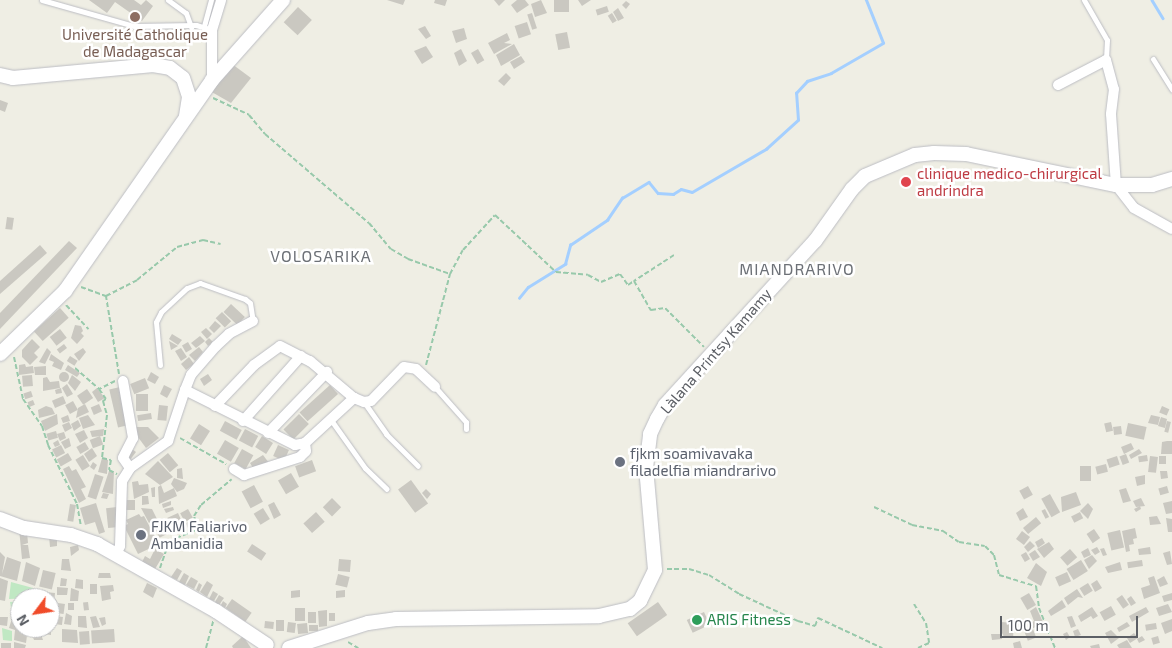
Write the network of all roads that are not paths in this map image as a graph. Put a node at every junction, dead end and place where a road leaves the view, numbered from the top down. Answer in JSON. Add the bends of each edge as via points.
{"nodes":[{"id":1,"x":42,"y":0,"type":"edge"},
{"id":2,"x":168,"y":0,"type":"edge"},
{"id":3,"x":211,"y":0,"type":"edge"},
{"id":4,"x":221,"y":0,"type":"edge"},
{"id":5,"x":283,"y":0,"type":"edge"},
{"id":6,"x":1084,"y":0,"type":"edge"},
{"id":7,"x":191,"y":27,"type":"junction"},
{"id":8,"x":208,"y":28,"type":"junction"},
{"id":9,"x":1152,"y":59,"type":"dead end"},
{"id":10,"x":1106,"y":60,"type":"junction"},
{"id":11,"x":0,"y":74,"type":"edge"},
{"id":12,"x":212,"y":80,"type":"junction"},
{"id":13,"x":1058,"y":85,"type":"dead end"},
{"id":14,"x":1172,"y":90,"type":"edge"},
{"id":15,"x":186,"y":119,"type":"junction"},
{"id":16,"x":1172,"y":179,"type":"edge"},
{"id":17,"x":1116,"y":185,"type":"junction"},
{"id":18,"x":1172,"y":229,"type":"edge"},
{"id":19,"x":253,"y":320,"type":"joint"},
{"id":20,"x":5,"y":349,"type":"edge"},
{"id":21,"x":301,"y":356,"type":"junction"},
{"id":22,"x":160,"y":365,"type":"dead end"},
{"id":23,"x":327,"y":372,"type":"junction"},
{"id":24,"x":123,"y":381,"type":"dead end"},
{"id":25,"x":435,"y":387,"type":"joint"},
{"id":26,"x":185,"y":390,"type":"junction"},
{"id":27,"x":354,"y":398,"type":"junction"},
{"id":28,"x":364,"y":402,"type":"junction"},
{"id":29,"x":215,"y":406,"type":"junction"},
{"id":30,"x":332,"y":420,"type":"junction"},
{"id":31,"x":244,"y":421,"type":"junction"},
{"id":32,"x":466,"y":428,"type":"dead end"},
{"id":33,"x":268,"y":433,"type":"junction"},
{"id":34,"x":305,"y":443,"type":"junction"},
{"id":35,"x":418,"y":466,"type":"dead end"},
{"id":36,"x":130,"y":468,"type":"junction"},
{"id":37,"x":234,"y":473,"type":"road end"},
{"id":38,"x":387,"y":489,"type":"dead end"},
{"id":39,"x":0,"y":519,"type":"edge"},
{"id":40,"x":117,"y":554,"type":"junction"},
{"id":41,"x":266,"y":646,"type":"edge"},
{"id":42,"x":282,"y":648,"type":"edge"},
{"id":43,"x":289,"y":648,"type":"edge"}],
"edges":[{"from":1,"to":7,"type":"lane","via":[[134,26]]},
{"from":2,"to":7,"type":"lane","via":[[186,13]]},
{"from":3,"to":8,"type":"lane"},
{"from":4,"to":8,"type":"street"},
{"from":5,"to":12,"type":"street"},
{"from":6,"to":10,"type":"lane","via":[[1107,40]]},
{"from":7,"to":8,"type":"lane"},
{"from":8,"to":12,"type":"street"},
{"from":9,"to":14,"type":"lane"},
{"from":10,"to":13,"type":"street"},
{"from":10,"to":17,"type":"street","via":[[1114,89],[1111,114]]},
{"from":11,"to":15,"type":"street","via":[[13,78],[153,65],[170,68],[183,78],[189,97]]},
{"from":12,"to":15,"type":"street"},
{"from":15,"to":20,"type":"street","via":[[71,284]]},
{"from":16,"to":17,"type":"street","name":"Làlana Printsy Kamamy","via":[[1152,186]]},
{"from":17,"to":18,"type":"street","via":[[1134,208]]},
{"from":17,"to":43,"type":"street","name":"Làlana Printsy Kamamy","via":[[958,153],[915,155],[865,176],[815,241],[665,405],[650,434],[646,468],[655,570],[640,601],[618,613],[599,616],[368,622]]},
{"from":19,"to":22,"type":"lane","via":[[250,303],[245,299],[200,283],[187,288],[161,312],[156,322]]},
{"from":19,"to":26,"type":"street","via":[[216,346],[192,375]]},
{"from":21,"to":23,"type":"street"},
{"from":21,"to":29,"type":"street","via":[[280,346],[273,349]]},
{"from":21,"to":31,"type":"street"},
{"from":23,"to":27,"type":"street"},
{"from":23,"to":33,"type":"street"},
{"from":24,"to":36,"type":"street","via":[[133,438],[123,458]]},
{"from":25,"to":28,"type":"street","via":[[416,369],[404,367],[371,401]]},
{"from":25,"to":32,"type":"lane","via":[[466,422]]},
{"from":26,"to":29,"type":"street"},
{"from":26,"to":36,"type":"street","via":[[171,434],[162,449]]},
{"from":27,"to":28,"type":"street"},
{"from":27,"to":30,"type":"street"},
{"from":28,"to":35,"type":"lane","via":[[386,434]]},
{"from":29,"to":31,"type":"street"},
{"from":30,"to":34,"type":"street"},
{"from":30,"to":38,"type":"lane","via":[[365,468]]},
{"from":31,"to":33,"type":"street"},
{"from":33,"to":34,"type":"street","via":[[295,445]]},
{"from":34,"to":37,"type":"street","via":[[306,451],[300,457],[244,475]]},
{"from":36,"to":40,"type":"street","via":[[122,481]]},
{"from":39,"to":40,"type":"street","via":[[24,528],[90,540]]},
{"from":40,"to":41,"type":"street","via":[[216,611]]},
{"from":41,"to":42,"type":"street","via":[[275,642]]}]}
